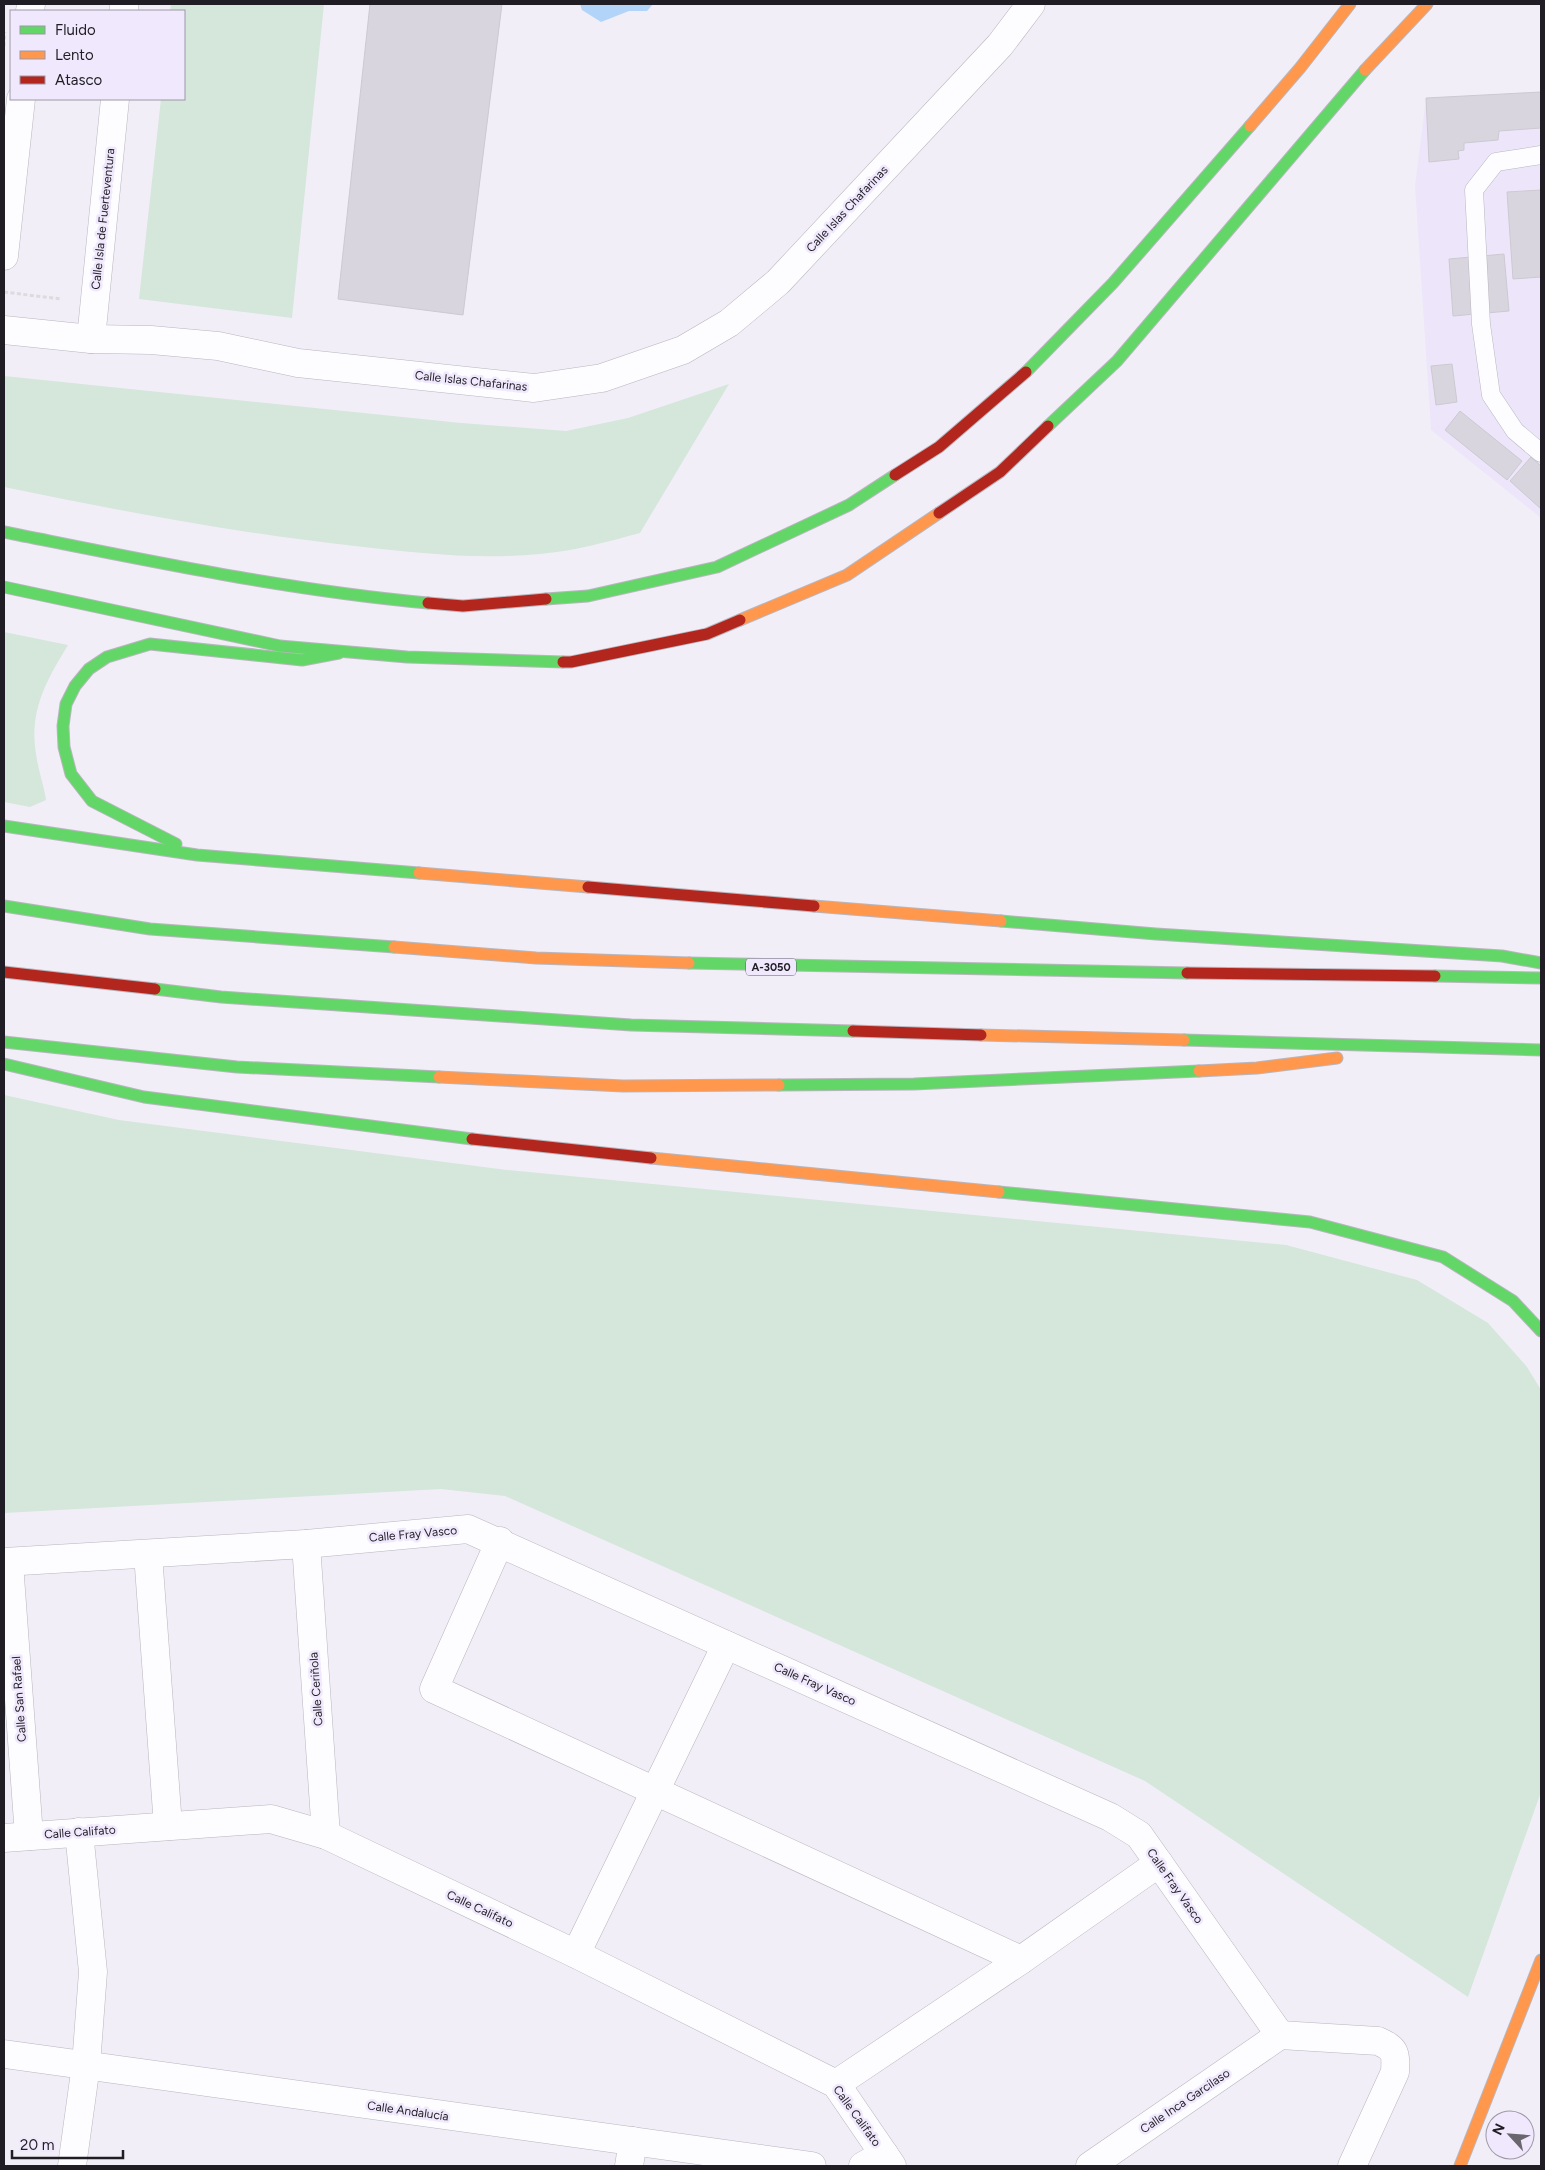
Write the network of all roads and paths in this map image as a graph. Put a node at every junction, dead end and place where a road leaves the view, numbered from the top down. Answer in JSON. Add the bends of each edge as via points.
{"nodes":[{"id":1,"x":1031,"y":4,"type":"edge"},
{"id":2,"x":1350,"y":4,"type":"edge"},
{"id":3,"x":1427,"y":4,"type":"edge"},
{"id":4,"x":20,"y":100,"type":"edge"},
{"id":5,"x":115,"y":100,"type":"edge"},
{"id":6,"x":1541,"y":155,"type":"edge"},
{"id":7,"x":4,"y":256,"type":"edge"},
{"id":8,"x":4,"y":292,"type":"edge"},
{"id":9,"x":65,"y":299,"type":"dead end"},
{"id":10,"x":4,"y":330,"type":"edge"},
{"id":11,"x":91,"y":338,"type":"junction"},
{"id":12,"x":1541,"y":453,"type":"edge"},
{"id":13,"x":4,"y":532,"type":"edge"},
{"id":14,"x":4,"y":588,"type":"edge"},
{"id":15,"x":339,"y":653,"type":"junction"},
{"id":16,"x":4,"y":826,"type":"edge"},
{"id":17,"x":197,"y":855,"type":"junction"},
{"id":18,"x":4,"y":906,"type":"edge"},
{"id":19,"x":1541,"y":963,"type":"edge"},
{"id":20,"x":4,"y":972,"type":"edge"},
{"id":21,"x":1541,"y":978,"type":"edge"},
{"id":22,"x":4,"y":1042,"type":"edge"},
{"id":23,"x":1433,"y":1047,"type":"junction"},
{"id":24,"x":1541,"y":1050,"type":"edge"},
{"id":25,"x":4,"y":1064,"type":"edge"},
{"id":26,"x":1541,"y":1331,"type":"edge"},
{"id":27,"x":500,"y":1541,"type":"junction"},
{"id":28,"x":306,"y":1544,"type":"junction"},
{"id":29,"x":148,"y":1554,"type":"junction"},
{"id":30,"x":6,"y":1562,"type":"edge"},
{"id":31,"x":726,"y":1645,"type":"junction"},
{"id":32,"x":656,"y":1791,"type":"junction"},
{"id":33,"x":168,"y":1826,"type":"junction"},
{"id":34,"x":79,"y":1832,"type":"junction"},
{"id":35,"x":326,"y":1835,"type":"junction"},
{"id":36,"x":16,"y":1837,"type":"edge"},
{"id":37,"x":1159,"y":1863,"type":"junction"},
{"id":38,"x":576,"y":1954,"type":"junction"},
{"id":39,"x":1021,"y":1960,"type":"junction"},
{"id":40,"x":1541,"y":1960,"type":"edge"},
{"id":41,"x":1280,"y":2035,"type":"junction"},
{"id":42,"x":4,"y":2054,"type":"edge"},
{"id":43,"x":86,"y":2065,"type":"junction"},
{"id":44,"x":836,"y":2084,"type":"junction"},
{"id":45,"x":631,"y":2154,"type":"edge"},
{"id":46,"x":880,"y":2162,"type":"edge"},
{"id":47,"x":72,"y":2166,"type":"edge"},
{"id":48,"x":812,"y":2166,"type":"edge"},
{"id":49,"x":1090,"y":2166,"type":"edge"},
{"id":50,"x":1352,"y":2166,"type":"edge"},
{"id":51,"x":1460,"y":2166,"type":"edge"}],
"edges":[{"from":1,"to":11,"type":"street","name":"Calle Islas Chafarinas","via":[[1000,45],[778,282],[730,323],[683,350],[602,378],[534,388],[298,363],[218,346]]},
{"from":2,"to":13,"type":"main road","via":[[1300,68],[1114,283],[1019,379],[939,447],[849,505],[717,567],[588,596],[463,606],[344,595],[214,574]]},
{"from":3,"to":15,"type":"main road","via":[[1360,76],[1117,362],[1000,472],[847,576],[707,634],[571,662]]},
{"from":4,"to":7,"type":"street"},
{"from":5,"to":11,"type":"street","name":"Calle Isla de Fuerteventura"},
{"from":6,"to":12,"type":"lane","via":[[1496,162],[1474,190],[1481,324],[1491,395],[1515,431]]},
{"from":8,"to":9,"type":"path"},
{"from":10,"to":11,"type":"street","name":"Calle Islas Chafarinas"},
{"from":14,"to":15,"type":"main road","via":[[271,644]]},
{"from":15,"to":17,"type":"main road","via":[[302,660],[150,644],[107,657],[89,669],[75,686],[66,704],[62,726],[71,774],[92,801]]},
{"from":16,"to":17,"type":"main road"},
{"from":17,"to":19,"type":"main road","via":[[1156,934],[1502,956]]},
{"from":18,"to":21,"type":"main road","number":"A-3050","via":[[150,930],[536,958],[794,967]]},
{"from":20,"to":23,"type":"main road","via":[[221,997],[631,1026]]},
{"from":22,"to":23,"type":"main road","via":[[237,1067],[623,1086],[924,1083],[1258,1068]]},
{"from":23,"to":24,"type":"main road"},
{"from":25,"to":26,"type":"main road","via":[[144,1097],[532,1147],[1310,1222],[1443,1257],[1513,1300]]},
{"from":27,"to":28,"type":"street","name":"Calle Fray Vasco","via":[[468,1529]]},
{"from":27,"to":31,"type":"street","name":"Calle Fray Vasco"},
{"from":27,"to":32,"type":"street","via":[[434,1689]]},
{"from":28,"to":29,"type":"street","name":"Calle Fray Vasco"},
{"from":28,"to":35,"type":"street","name":"Calle Ceriñola"},
{"from":29,"to":30,"type":"street","name":"Calle Fray Vasco"},
{"from":29,"to":33,"type":"street"},
{"from":30,"to":36,"type":"street","name":"Calle San Rafael"},
{"from":31,"to":32,"type":"street"},
{"from":31,"to":37,"type":"street","name":"Calle Fray Vasco","via":[[1110,1817],[1139,1835]]},
{"from":32,"to":38,"type":"street"},
{"from":32,"to":39,"type":"street"},
{"from":33,"to":34,"type":"street","name":"Calle Califato"},
{"from":33,"to":35,"type":"street","name":"Calle Califato","via":[[272,1819]]},
{"from":34,"to":36,"type":"street","name":"Calle Califato"},
{"from":34,"to":43,"type":"street","via":[[93,1972]]},
{"from":35,"to":38,"type":"street","name":"Calle Califato"},
{"from":37,"to":39,"type":"street"},
{"from":37,"to":41,"type":"street","name":"Calle Fray Vasco"},
{"from":38,"to":44,"type":"street","name":"Calle Califato"},
{"from":39,"to":44,"type":"street"},
{"from":40,"to":51,"type":"main road"},
{"from":41,"to":49,"type":"street","name":"Calle Inca Garcilaso"},
{"from":41,"to":50,"type":"street","via":[[1378,2041],[1390,2046],[1396,2056],[1395,2072]]},
{"from":42,"to":43,"type":"street","name":"Calle Andalucía"},
{"from":43,"to":45,"type":"street","name":"Calle Andalucía"},
{"from":43,"to":47,"type":"street"},
{"from":44,"to":46,"type":"street","name":"Calle Califato"},
{"from":45,"to":48,"type":"street","name":"Calle Andalucía"}]}
